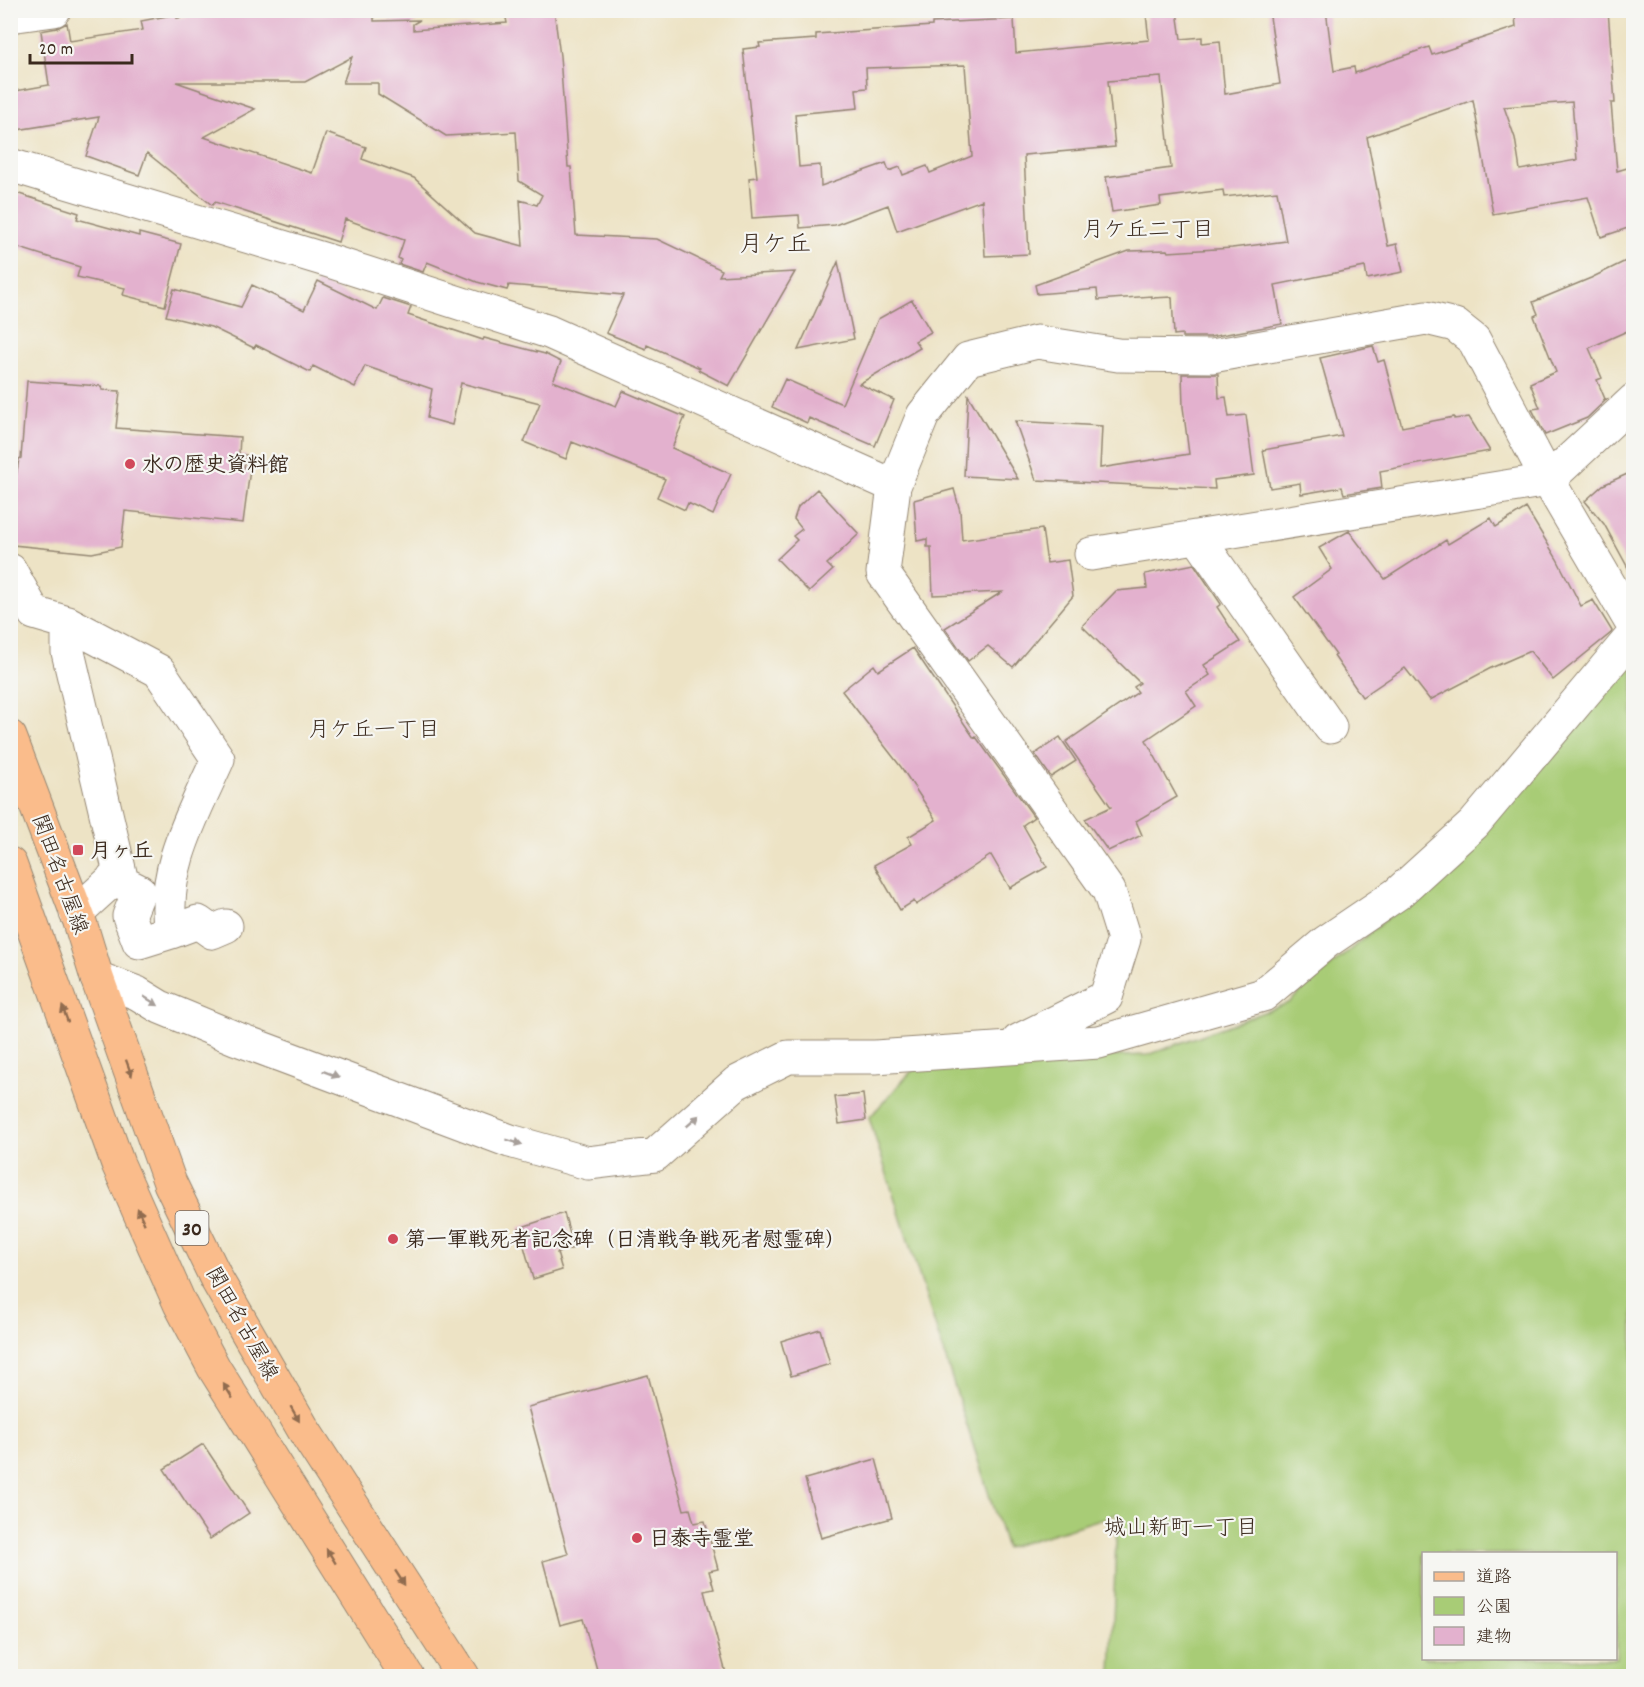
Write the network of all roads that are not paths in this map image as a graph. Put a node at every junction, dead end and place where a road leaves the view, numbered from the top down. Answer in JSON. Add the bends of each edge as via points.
{"nodes":[{"id":1,"x":54,"y":10,"type":"edge"},
{"id":2,"x":10,"y":16,"type":"edge"},
{"id":3,"x":10,"y":165,"type":"edge"},
{"id":4,"x":1634,"y":400,"type":"edge"},
{"id":5,"x":1548,"y":480,"type":"junction"},
{"id":6,"x":894,"y":486,"type":"junction"},
{"id":7,"x":1198,"y":538,"type":"junction"},
{"id":8,"x":1091,"y":554,"type":"dead end"},
{"id":9,"x":10,"y":570,"type":"edge"},
{"id":10,"x":68,"y":623,"type":"junction"},
{"id":11,"x":1634,"y":627,"type":"edge"},
{"id":12,"x":1634,"y":634,"type":"edge"},
{"id":13,"x":1330,"y":727,"type":"dead end"},
{"id":14,"x":10,"y":737,"type":"edge"},
{"id":15,"x":10,"y":864,"type":"edge"},
{"id":16,"x":114,"y":878,"type":"junction"},
{"id":17,"x":76,"y":913,"type":"junction"},
{"id":18,"x":226,"y":926,"type":"dead end"},
{"id":19,"x":22,"y":930,"type":"edge"},
{"id":20,"x":171,"y":932,"type":"junction"},
{"id":21,"x":97,"y":978,"type":"junction"},
{"id":22,"x":1000,"y":1049,"type":"junction"},
{"id":23,"x":407,"y":1677,"type":"edge"},
{"id":24,"x":463,"y":1677,"type":"edge"}],
"edges":[{"from":1,"to":2,"type":"street"},
{"from":3,"to":6,"type":"street","via":[[549,332]]},
{"from":4,"to":5,"type":"street"},
{"from":5,"to":6,"type":"street","via":[[1474,340],[1455,325],[1426,318],[1212,356],[1118,355],[1037,342],[968,359],[923,415]]},
{"from":5,"to":7,"type":"street"},
{"from":5,"to":11,"type":"street"},
{"from":6,"to":22,"type":"street","via":[[883,573],[1109,891],[1124,939],[1106,997]]},
{"from":7,"to":8,"type":"street"},
{"from":7,"to":13,"type":"street"},
{"from":9,"to":10,"type":"street","via":[[34,613]]},
{"from":10,"to":16,"type":"street","via":[[68,651],[120,873]]},
{"from":10,"to":20,"type":"street","via":[[159,671],[218,759],[176,855],[168,916]]},
{"from":12,"to":22,"type":"street","via":[[1474,824],[1397,894],[1326,942],[1263,994],[1099,1042]]},
{"from":14,"to":17,"type":"main road","name":"関田名古屋線","number":"30"},
{"from":15,"to":19,"type":"main road","name":"関田名古屋線","number":"30"},
{"from":16,"to":17,"type":"street"},
{"from":16,"to":20,"type":"street","via":[[139,891],[129,916],[139,942]]},
{"from":17,"to":21,"type":"main road","name":"関田名古屋線","number":"30"},
{"from":18,"to":20,"type":"street","via":[[212,932],[198,922]]},
{"from":23,"to":19,"type":"main road","name":"関田名古屋線","number":"30","one_way":true,"via":[[214,1368],[180,1304]]},
{"from":21,"to":22,"type":"street","one_way":true,"via":[[137,993],[160,1007],[374,1091],[510,1141],[588,1163],[655,1155],[736,1083],[788,1057],[875,1057]]},
{"from":21,"to":24,"type":"main road","name":"関田名古屋線","number":"30","one_way":true,"via":[[170,1184],[217,1280],[305,1432]]}]}
